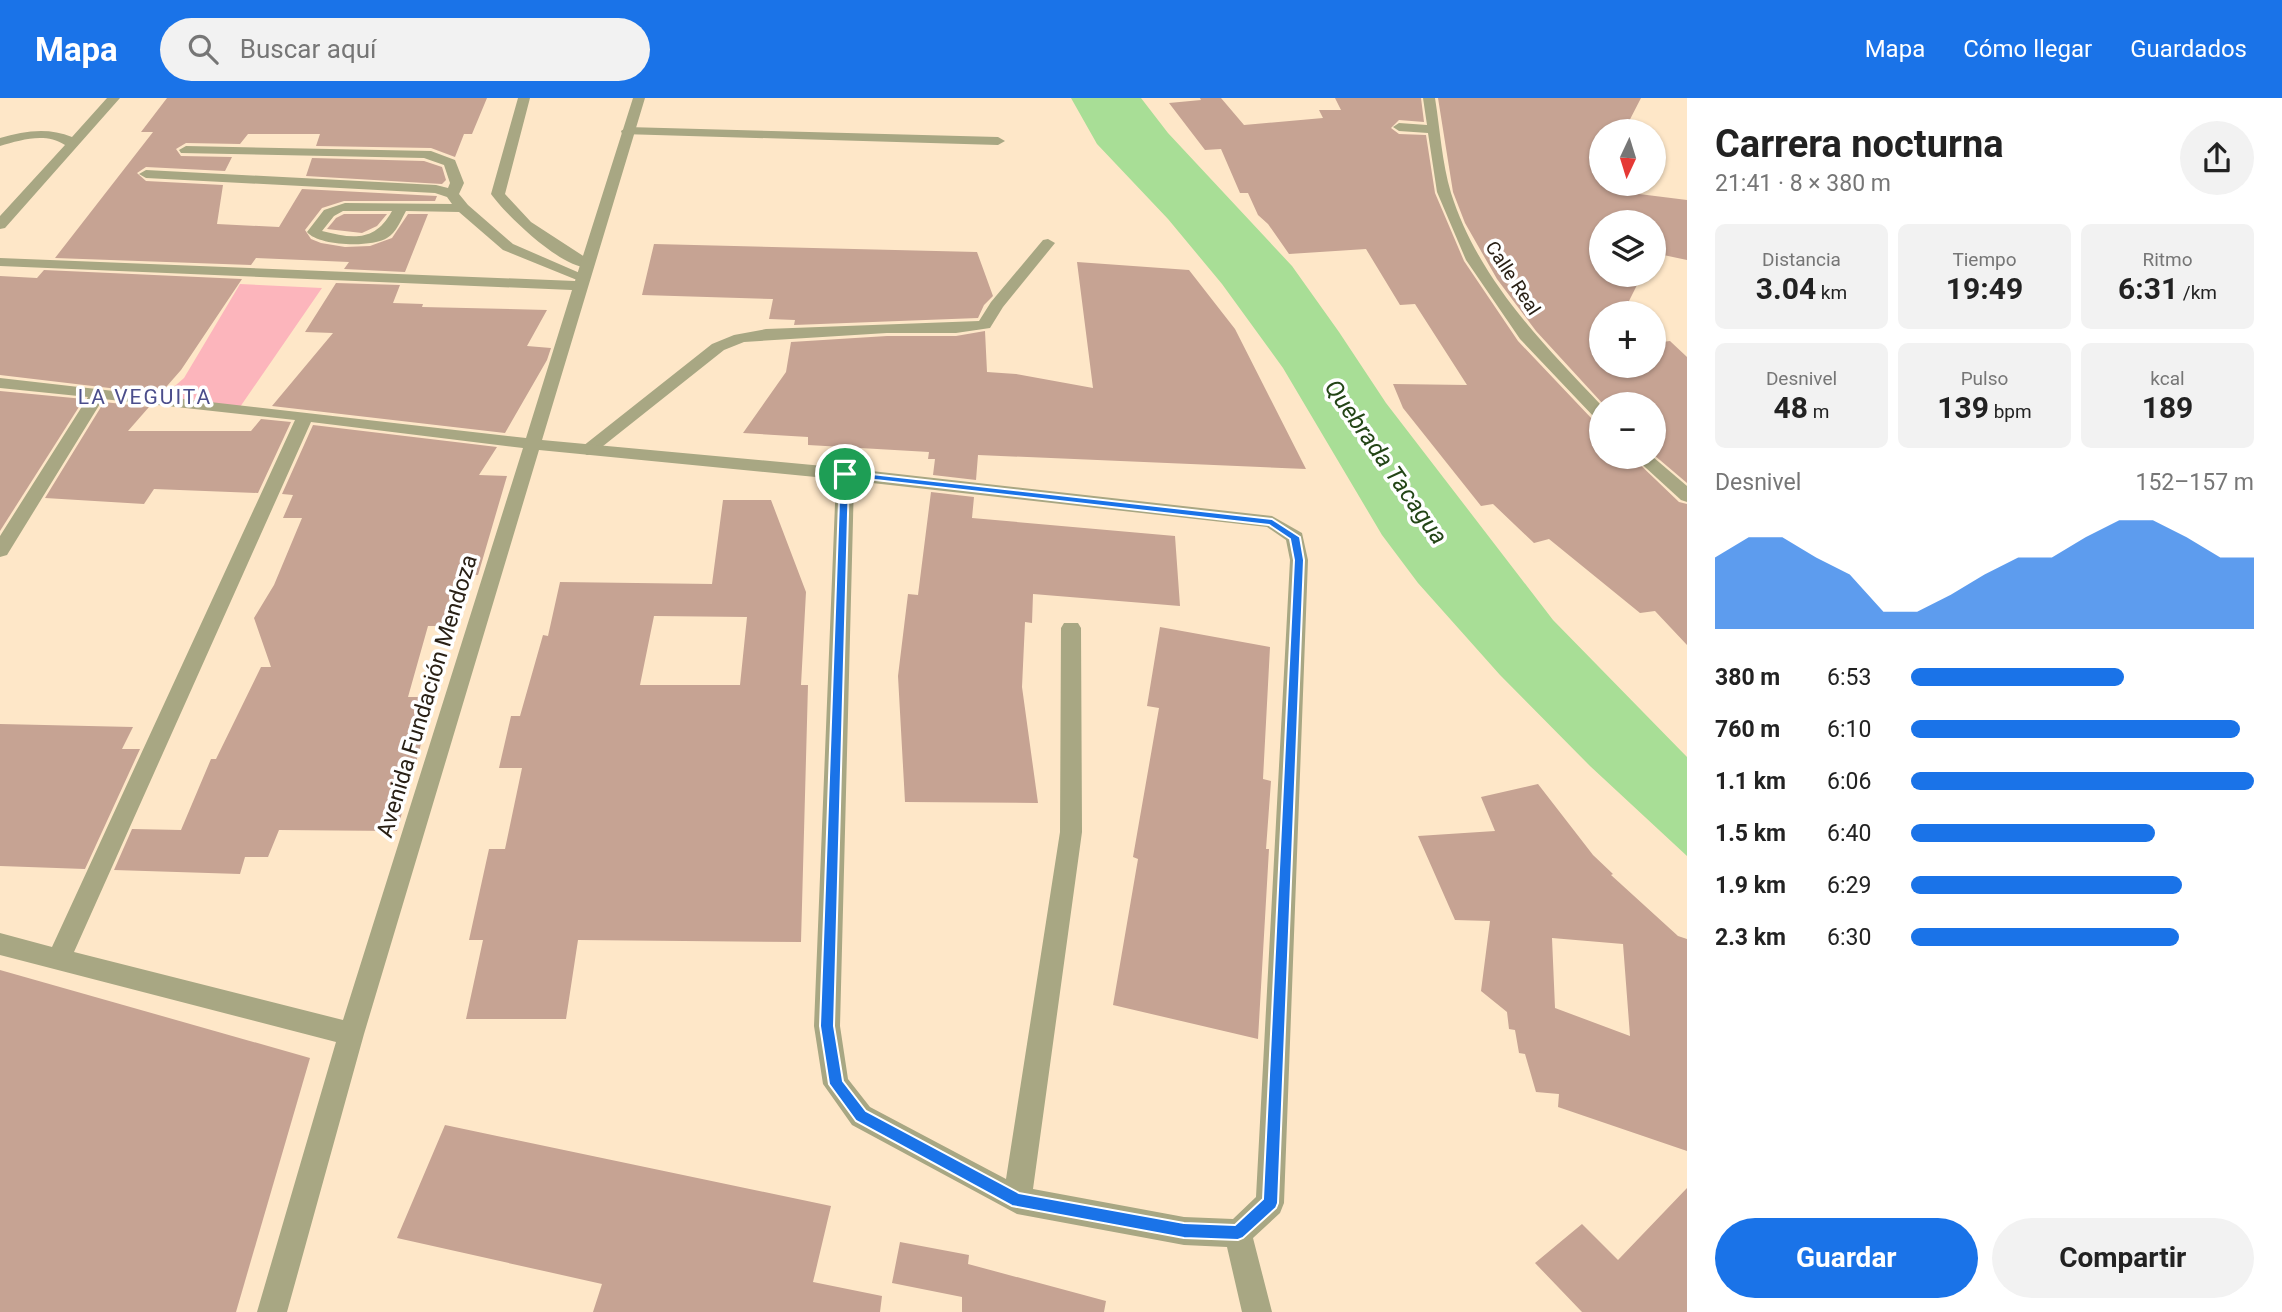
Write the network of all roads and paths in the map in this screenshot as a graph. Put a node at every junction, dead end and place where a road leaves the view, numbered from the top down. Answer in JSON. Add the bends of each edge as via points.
{"nodes":[{"id":1,"x":114,"y":98,"type":"edge"},
{"id":2,"x":524,"y":98,"type":"edge"},
{"id":3,"x":639,"y":98,"type":"edge"},
{"id":4,"x":1429,"y":98,"type":"edge"},
{"id":5,"x":1399,"y":127,"type":"dead end"},
{"id":6,"x":1434,"y":129,"type":"junction"},
{"id":7,"x":627,"y":131,"type":"junction"},
{"id":8,"x":998,"y":141,"type":"dead end"},
{"id":9,"x":0,"y":142,"type":"edge"},
{"id":10,"x":73,"y":144,"type":"junction"},
{"id":11,"x":186,"y":150,"type":"dead end"},
{"id":12,"x":146,"y":174,"type":"dead end"},
{"id":13,"x":452,"y":194,"type":"junction"},
{"id":14,"x":401,"y":207,"type":"junction"},
{"id":15,"x":463,"y":208,"type":"junction"},
{"id":16,"x":0,"y":225,"type":"edge"},
{"id":17,"x":1048,"y":243,"type":"dead end"},
{"id":18,"x":0,"y":262,"type":"edge"},
{"id":19,"x":583,"y":276,"type":"junction"},
{"id":20,"x":0,"y":383,"type":"edge"},
{"id":21,"x":97,"y":394,"type":"junction"},
{"id":22,"x":1589,"y":402,"type":"edge"},
{"id":23,"x":305,"y":416,"type":"junction"},
{"id":24,"x":531,"y":444,"type":"junction"},
{"id":25,"x":587,"y":450,"type":"junction"},
{"id":26,"x":1657,"y":469,"type":"edge"},
{"id":27,"x":845,"y":474,"type":"junction"},
{"id":28,"x":1687,"y":496,"type":"edge"},
{"id":29,"x":0,"y":551,"type":"edge"},
{"id":30,"x":1071,"y":628,"type":"dead end"},
{"id":31,"x":0,"y":944,"type":"edge"},
{"id":32,"x":58,"y":961,"type":"junction"},
{"id":33,"x":351,"y":1034,"type":"junction"},
{"id":34,"x":1017,"y":1200,"type":"junction"},
{"id":35,"x":1238,"y":1233,"type":"junction"},
{"id":36,"x":272,"y":1312,"type":"edge"},
{"id":37,"x":1257,"y":1312,"type":"edge"}],
"edges":[{"from":1,"to":10,"type":"street"},
{"from":2,"to":19,"type":"street","via":[[498,194]]},
{"from":3,"to":7,"type":"street","name":"Avenida Fundación Mendoza"},
{"from":4,"to":6,"type":"street","name":"Calle Real"},
{"from":5,"to":6,"type":"street"},
{"from":6,"to":22,"type":"street","name":"Calle Real","via":[[1444,192],[1473,260],[1525,336]]},
{"from":7,"to":8,"type":"street"},
{"from":7,"to":19,"type":"street","name":"Avenida Fundación Mendoza"},
{"from":9,"to":10,"type":"street","via":[[51,134]]},
{"from":10,"to":16,"type":"street"},
{"from":11,"to":13,"type":"street","via":[[426,154],[450,163],[457,183]]},
{"from":12,"to":13,"type":"street","via":[[410,186]]},
{"from":13,"to":15,"type":"street"},
{"from":14,"to":14,"type":"street","via":[[336,207],[314,232],[326,238],[374,239],[388,230]]},
{"from":14,"to":15,"type":"street"},
{"from":15,"to":19,"type":"street","via":[[508,247]]},
{"from":17,"to":25,"type":"street","via":[[984,325],[740,338],[718,347]]},
{"from":18,"to":19,"type":"street"},
{"from":19,"to":24,"type":"street","name":"Avenida Fundación Mendoza"},
{"from":20,"to":21,"type":"street"},
{"from":21,"to":23,"type":"street"},
{"from":21,"to":29,"type":"street"},
{"from":23,"to":24,"type":"street"},
{"from":23,"to":32,"type":"street"},
{"from":24,"to":25,"type":"street"},
{"from":24,"to":33,"type":"street","name":"Avenida Fundación Mendoza"},
{"from":25,"to":27,"type":"street"},
{"from":26,"to":28,"type":"street"},
{"from":27,"to":34,"type":"street","via":[[827,1026],[836,1084],[861,1116]]},
{"from":27,"to":35,"type":"street","via":[[1272,522],[1295,537],[1299,560],[1270,1203]]},
{"from":30,"to":34,"type":"street","via":[[1071,832]]},
{"from":31,"to":32,"type":"street"},
{"from":32,"to":33,"type":"street"},
{"from":33,"to":36,"type":"street","name":"Avenida Fundación Mendoza"},
{"from":34,"to":35,"type":"street","via":[[1184,1231]]},
{"from":35,"to":37,"type":"street"}]}
